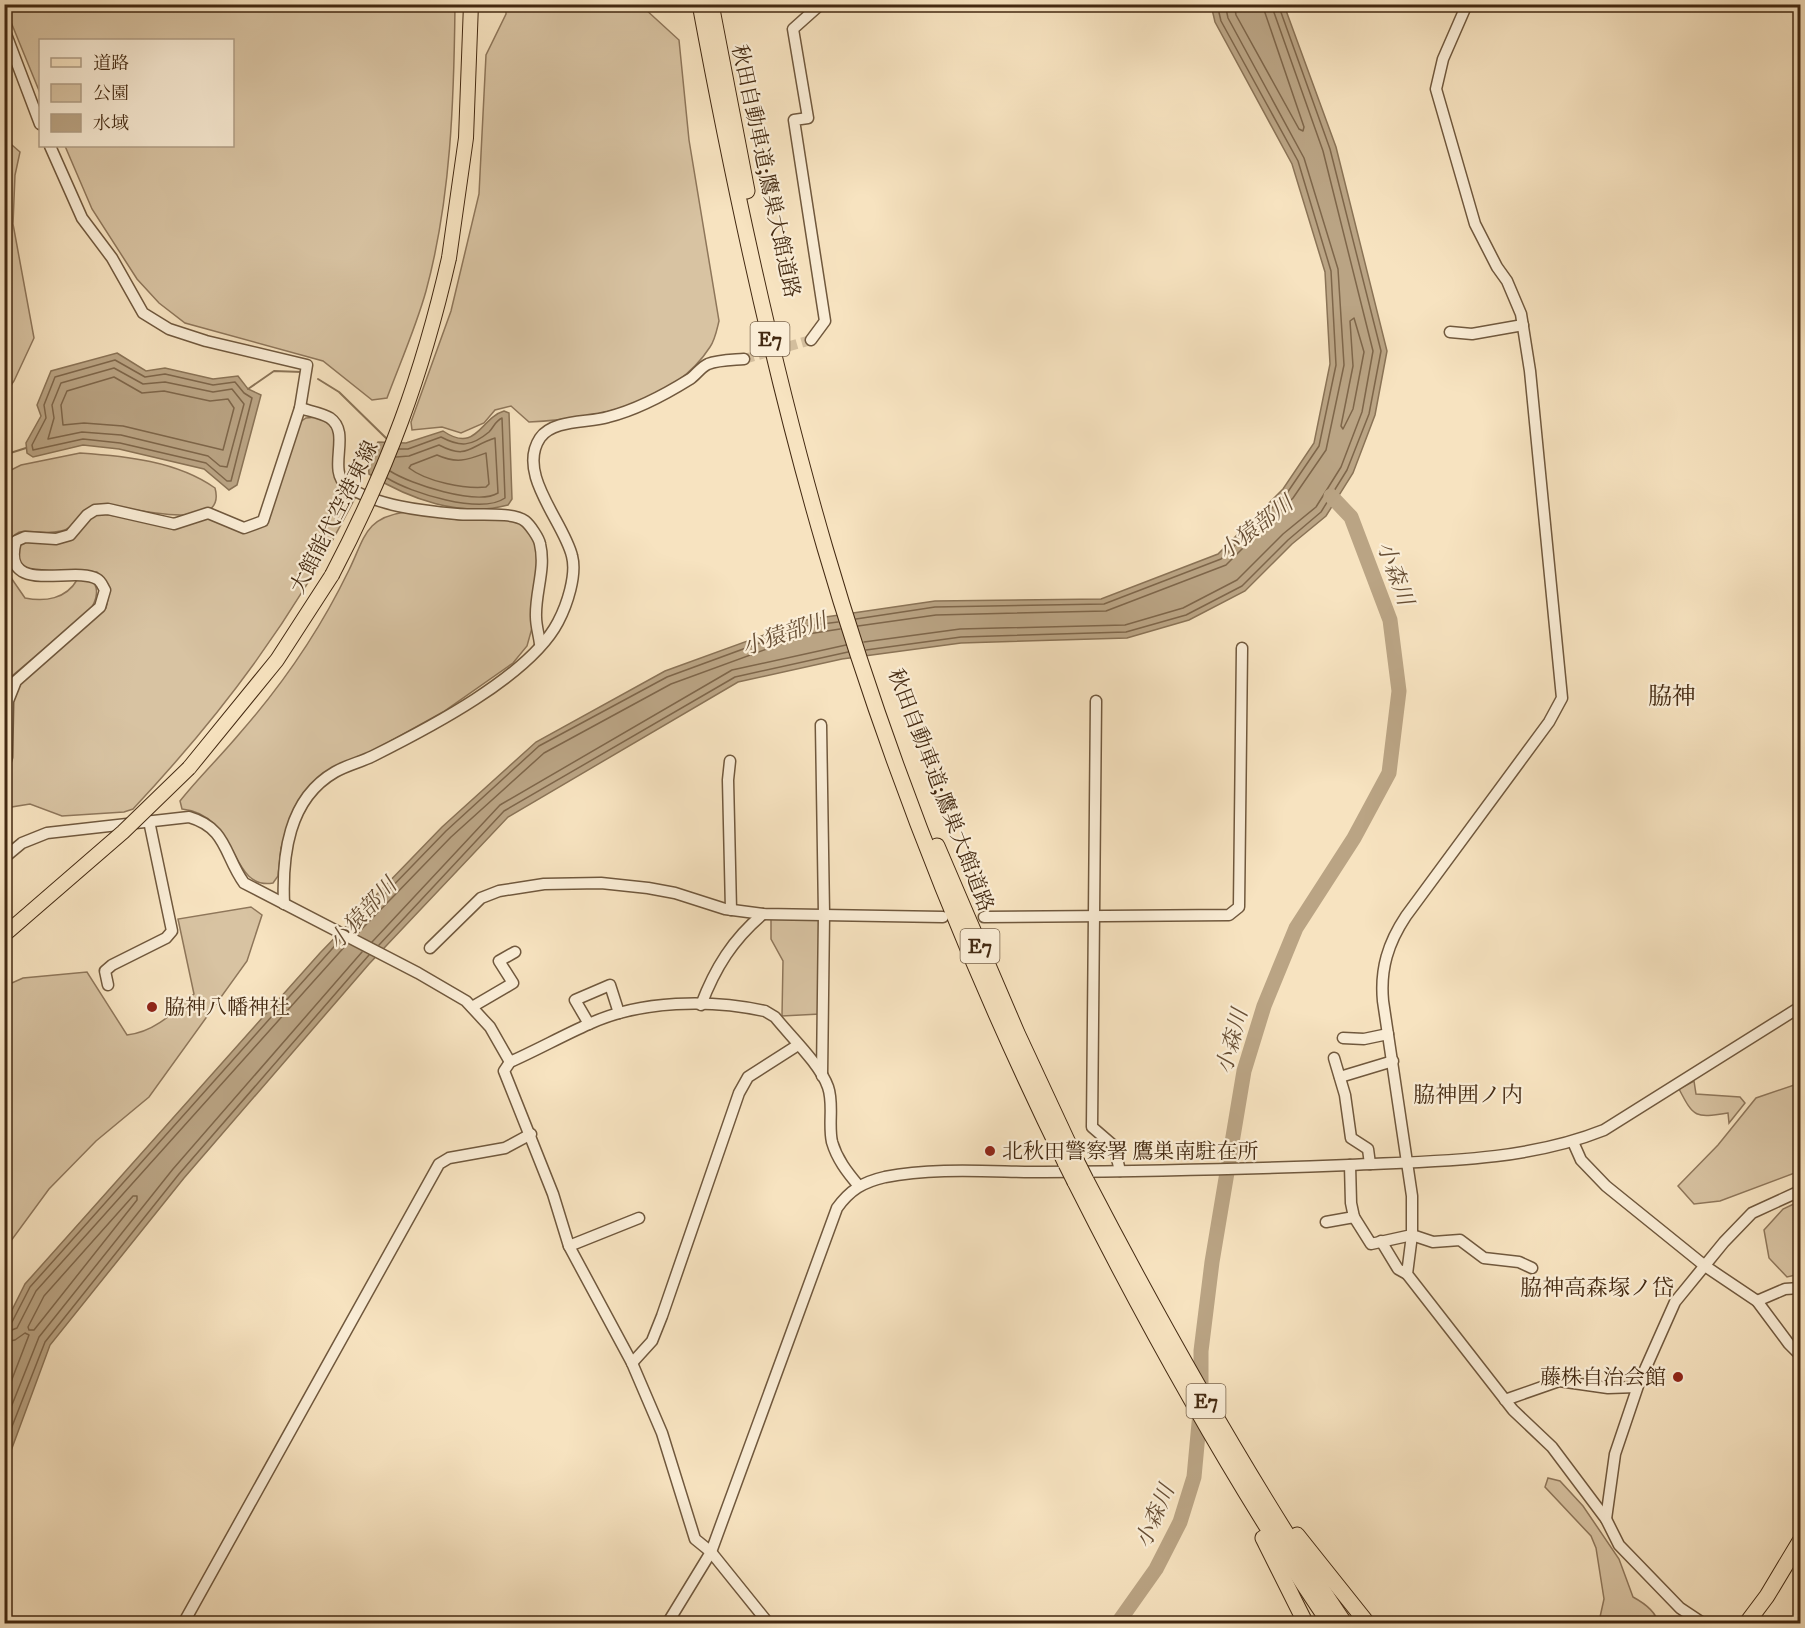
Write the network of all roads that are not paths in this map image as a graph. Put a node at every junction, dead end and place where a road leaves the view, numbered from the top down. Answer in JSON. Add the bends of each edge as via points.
{"nodes":[{"id":1,"x":471,"y":4,"type":"edge"},
{"id":2,"x":691,"y":4,"type":"edge"},
{"id":3,"x":700,"y":4,"type":"edge"},
{"id":4,"x":711,"y":4,"type":"edge"},
{"id":5,"x":716,"y":4,"type":"edge"},
{"id":6,"x":821,"y":4,"type":"edge"},
{"id":7,"x":1467,"y":4,"type":"edge"},
{"id":8,"x":4,"y":29,"type":"edge"},
{"id":9,"x":39,"y":121,"type":"edge"},
{"id":10,"x":722,"y":127,"type":"junction"},
{"id":11,"x":50,"y":147,"type":"edge"},
{"id":12,"x":742,"y":166,"type":"junction"},
{"id":13,"x":1523,"y":325,"type":"junction"},
{"id":14,"x":1450,"y":332,"type":"dead end"},
{"id":15,"x":811,"y":340,"type":"dead end"},
{"id":16,"x":744,"y":358,"type":"tunnel mouth"},
{"id":17,"x":300,"y":408,"type":"junction"},
{"id":18,"x":829,"y":549,"type":"junction"},
{"id":19,"x":540,"y":644,"type":"junction"},
{"id":20,"x":1242,"y":648,"type":"dead end"},
{"id":21,"x":1096,"y":701,"type":"dead end"},
{"id":22,"x":821,"y":725,"type":"dead end"},
{"id":23,"x":730,"y":761,"type":"dead end"},
{"id":24,"x":4,"y":767,"type":"edge"},
{"id":25,"x":149,"y":821,"type":"junction"},
{"id":26,"x":4,"y":858,"type":"edge"},
{"id":27,"x":284,"y":904,"type":"junction"},
{"id":28,"x":731,"y":910,"type":"junction"},
{"id":29,"x":824,"y":914,"type":"junction"},
{"id":30,"x":763,"y":915,"type":"junction"},
{"id":31,"x":1095,"y":916,"type":"junction"},
{"id":32,"x":943,"y":917,"type":"dead end"},
{"id":33,"x":984,"y":917,"type":"dead end"},
{"id":34,"x":4,"y":935,"type":"edge"},
{"id":35,"x":429,"y":948,"type":"dead end"},
{"id":36,"x":515,"y":952,"type":"dead end"},
{"id":37,"x":108,"y":985,"type":"dead end"},
{"id":38,"x":701,"y":1005,"type":"junction"},
{"id":39,"x":472,"y":1007,"type":"junction"},
{"id":40,"x":1800,"y":1007,"type":"edge"},
{"id":41,"x":619,"y":1013,"type":"junction"},
{"id":42,"x":589,"y":1024,"type":"junction"},
{"id":43,"x":1388,"y":1034,"type":"junction"},
{"id":44,"x":1343,"y":1038,"type":"dead end"},
{"id":45,"x":798,"y":1045,"type":"junction"},
{"id":46,"x":1334,"y":1058,"type":"dead end"},
{"id":47,"x":1393,"y":1061,"type":"junction"},
{"id":48,"x":510,"y":1062,"type":"junction"},
{"id":49,"x":822,"y":1076,"type":"junction"},
{"id":50,"x":1340,"y":1077,"type":"junction"},
{"id":51,"x":531,"y":1134,"type":"junction"},
{"id":52,"x":1573,"y":1142,"type":"junction"},
{"id":53,"x":1408,"y":1163,"type":"junction"},
{"id":54,"x":1370,"y":1164,"type":"junction"},
{"id":55,"x":1350,"y":1165,"type":"junction"},
{"id":56,"x":1120,"y":1171,"type":"junction"},
{"id":57,"x":858,"y":1185,"type":"junction"},
{"id":58,"x":1800,"y":1191,"type":"edge"},
{"id":59,"x":1354,"y":1217,"type":"junction"},
{"id":60,"x":639,"y":1218,"type":"dead end"},
{"id":61,"x":1326,"y":1222,"type":"dead end"},
{"id":62,"x":1412,"y":1235,"type":"junction"},
{"id":63,"x":1381,"y":1241,"type":"junction"},
{"id":64,"x":569,"y":1245,"type":"junction"},
{"id":65,"x":1705,"y":1266,"type":"junction"},
{"id":66,"x":1532,"y":1268,"type":"dead end"},
{"id":67,"x":1407,"y":1274,"type":"junction"},
{"id":68,"x":1800,"y":1288,"type":"edge"},
{"id":69,"x":1757,"y":1301,"type":"junction"},
{"id":70,"x":1150,"y":1317,"type":"junction"},
{"id":71,"x":1800,"y":1355,"type":"edge"},
{"id":72,"x":632,"y":1363,"type":"junction"},
{"id":73,"x":1637,"y":1388,"type":"junction"},
{"id":74,"x":1505,"y":1400,"type":"junction"},
{"id":75,"x":1255,"y":1497,"type":"junction"},
{"id":76,"x":1606,"y":1519,"type":"junction"},
{"id":77,"x":1800,"y":1541,"type":"edge"},
{"id":78,"x":711,"y":1552,"type":"junction"},
{"id":79,"x":183,"y":1623,"type":"edge"},
{"id":80,"x":667,"y":1623,"type":"edge"},
{"id":81,"x":769,"y":1623,"type":"edge"},
{"id":82,"x":1306,"y":1623,"type":"edge"},
{"id":83,"x":1330,"y":1623,"type":"edge"},
{"id":84,"x":1345,"y":1623,"type":"edge"},
{"id":85,"x":1368,"y":1623,"type":"edge"},
{"id":86,"x":1704,"y":1623,"type":"edge"},
{"id":87,"x":1746,"y":1623,"type":"edge"}],
"edges":[{"from":1,"to":34,"type":"main road","name":"大館能代空港東線","bridge":true,"via":[[466,138],[449,258],[398,435],[377,487],[332,574],[277,660],[189,768],[123,832]]},
{"from":2,"to":10,"type":"highway"},
{"from":3,"to":10,"type":"highway","name":"秋田自動車道;鷹巣大館道路","number":"E7"},
{"from":4,"to":12,"type":"highway","name":"秋田自動車道;鷹巣大館道路","number":"E7"},
{"from":5,"to":12,"type":"highway"},
{"from":6,"to":15,"type":"street","via":[[793,29],[808,117],[794,120],[825,321]]},
{"from":7,"to":13,"type":"street","via":[[1443,59],[1436,89],[1475,224],[1507,281]]},
{"from":8,"to":9,"type":"street"},
{"from":10,"to":18,"type":"highway","name":"秋田自動車道;鷹巣大館道路","number":"E7","via":[[778,375]]},
{"from":11,"to":17,"type":"street","via":[[82,218],[112,258],[143,313],[169,329],[206,341],[307,365]]},
{"from":12,"to":18,"type":"highway","name":"秋田自動車道;鷹巣大館道路","number":"E7"},
{"from":13,"to":14,"type":"street","via":[[1472,334]]},
{"from":13,"to":43,"type":"street","via":[[1562,698],[1550,722],[1395,932],[1381,980]]},
{"from":16,"to":19,"type":"street","via":[[708,364],[649,401],[609,417],[555,428],[541,437],[534,468],[539,489],[573,558],[572,578],[558,622]]},
{"from":17,"to":19,"type":"street","via":[[330,418],[336,425],[339,468],[346,485],[382,502],[455,514],[511,516],[525,521],[540,542],[543,565],[536,617]]},
{"from":17,"to":24,"type":"street","via":[[268,512],[255,526],[244,528],[208,513],[174,524],[101,510],[87,515],[70,535],[16,541],[10,562],[16,572],[29,577],[90,576],[99,580],[105,590],[100,606],[16,681],[9,692]]},
{"from":18,"to":70,"type":"highway","name":"秋田自動車道;鷹巣大館道路","number":"E7","bridge":true,"via":[[887,729],[1080,1181]]},
{"from":19,"to":27,"type":"street","via":[[519,666],[470,702],[371,757],[334,772],[317,787],[302,805],[284,852]]},
{"from":20,"to":31,"type":"street","via":[[1239,907],[1229,915]]},
{"from":21,"to":31,"type":"street"},
{"from":22,"to":29,"type":"street"},
{"from":23,"to":28,"type":"street"},
{"from":25,"to":26,"type":"street","via":[[47,833],[22,843]]},
{"from":25,"to":27,"type":"street","via":[[189,817],[213,828],[244,883]]},
{"from":25,"to":37,"type":"street","via":[[172,931],[166,938],[112,965],[105,971]]},
{"from":27,"to":39,"type":"street","via":[[418,973]]},
{"from":28,"to":30,"type":"street"},
{"from":28,"to":35,"type":"street","via":[[675,892],[648,888],[601,883],[544,884],[481,898]]},
{"from":29,"to":30,"type":"street"},
{"from":29,"to":32,"type":"street"},
{"from":29,"to":49,"type":"street"},
{"from":30,"to":38,"type":"street","via":[[744,930],[725,955],[712,975]]},
{"from":31,"to":33,"type":"street"},
{"from":31,"to":56,"type":"street","via":[[1092,1127],[1114,1146]]},
{"from":36,"to":39,"type":"street","via":[[499,961],[513,983]]},
{"from":38,"to":41,"type":"street"},
{"from":38,"to":45,"type":"street","via":[[765,1011]]},
{"from":39,"to":48,"type":"street","via":[[490,1027]]},
{"from":40,"to":52,"type":"street","via":[[1604,1130]]},
{"from":41,"to":42,"type":"street"},
{"from":41,"to":42,"type":"street","via":[[610,985],[575,999]]},
{"from":42,"to":48,"type":"street"},
{"from":43,"to":44,"type":"street"},
{"from":43,"to":47,"type":"street"},
{"from":45,"to":49,"type":"street"},
{"from":45,"to":72,"type":"street","via":[[748,1077],[739,1093],[662,1316],[652,1341]]},
{"from":46,"to":50,"type":"street"},
{"from":47,"to":50,"type":"street"},
{"from":47,"to":53,"type":"street"},
{"from":48,"to":51,"type":"street","via":[[504,1071]]},
{"from":49,"to":57,"type":"street","via":[[831,1103],[832,1141],[842,1165]]},
{"from":50,"to":54,"type":"street","via":[[1351,1138],[1368,1149]]},
{"from":51,"to":64,"type":"street"},
{"from":51,"to":79,"type":"street","via":[[505,1148],[449,1158],[439,1164]]},
{"from":52,"to":53,"type":"street","via":[[1532,1152]]},
{"from":52,"to":65,"type":"street","via":[[1581,1160],[1606,1186]]},
{"from":53,"to":54,"type":"street"},
{"from":53,"to":62,"type":"street"},
{"from":54,"to":55,"type":"street"},
{"from":55,"to":56,"type":"street"},
{"from":55,"to":59,"type":"street"},
{"from":56,"to":57,"type":"street","via":[[927,1174],[885,1177]]},
{"from":57,"to":78,"type":"street","via":[[837,1208]]},
{"from":58,"to":65,"type":"street","via":[[1752,1214]]},
{"from":59,"to":61,"type":"street"},
{"from":59,"to":63,"type":"street","via":[[1371,1244]]},
{"from":60,"to":64,"type":"street"},
{"from":62,"to":63,"type":"street"},
{"from":62,"to":66,"type":"street","via":[[1433,1242],[1460,1240],[1484,1258],[1519,1262]]},
{"from":62,"to":67,"type":"street"},
{"from":63,"to":67,"type":"street","via":[[1398,1269]]},
{"from":64,"to":72,"type":"street"},
{"from":65,"to":69,"type":"street"},
{"from":65,"to":73,"type":"street","via":[[1675,1302]]},
{"from":67,"to":74,"type":"street"},
{"from":68,"to":69,"type":"street","via":[[1785,1289]]},
{"from":69,"to":71,"type":"street"},
{"from":70,"to":75,"type":"highway","name":"秋田自動車道;鷹巣大館道路","number":"E7","via":[[1210,1407]]},
{"from":70,"to":75,"type":"highway","name":"秋田自動車道;鷹巣大館道路","number":"E7","via":[[1204,1425]]},
{"from":72,"to":78,"type":"street","via":[[662,1433],[695,1539]]},
{"from":73,"to":74,"type":"street","via":[[1559,1381]]},
{"from":73,"to":76,"type":"street","via":[[1615,1454]]},
{"from":74,"to":76,"type":"street","via":[[1552,1447]]},
{"from":75,"to":82,"type":"highway"},
{"from":75,"to":83,"type":"highway"},
{"from":75,"to":84,"type":"highway"},
{"from":75,"to":85,"type":"highway"},
{"from":76,"to":86,"type":"street","via":[[1619,1545],[1656,1585],[1687,1614]]},
{"from":77,"to":87,"type":"highway"},
{"from":78,"to":80,"type":"street"},
{"from":78,"to":81,"type":"street"}]}
